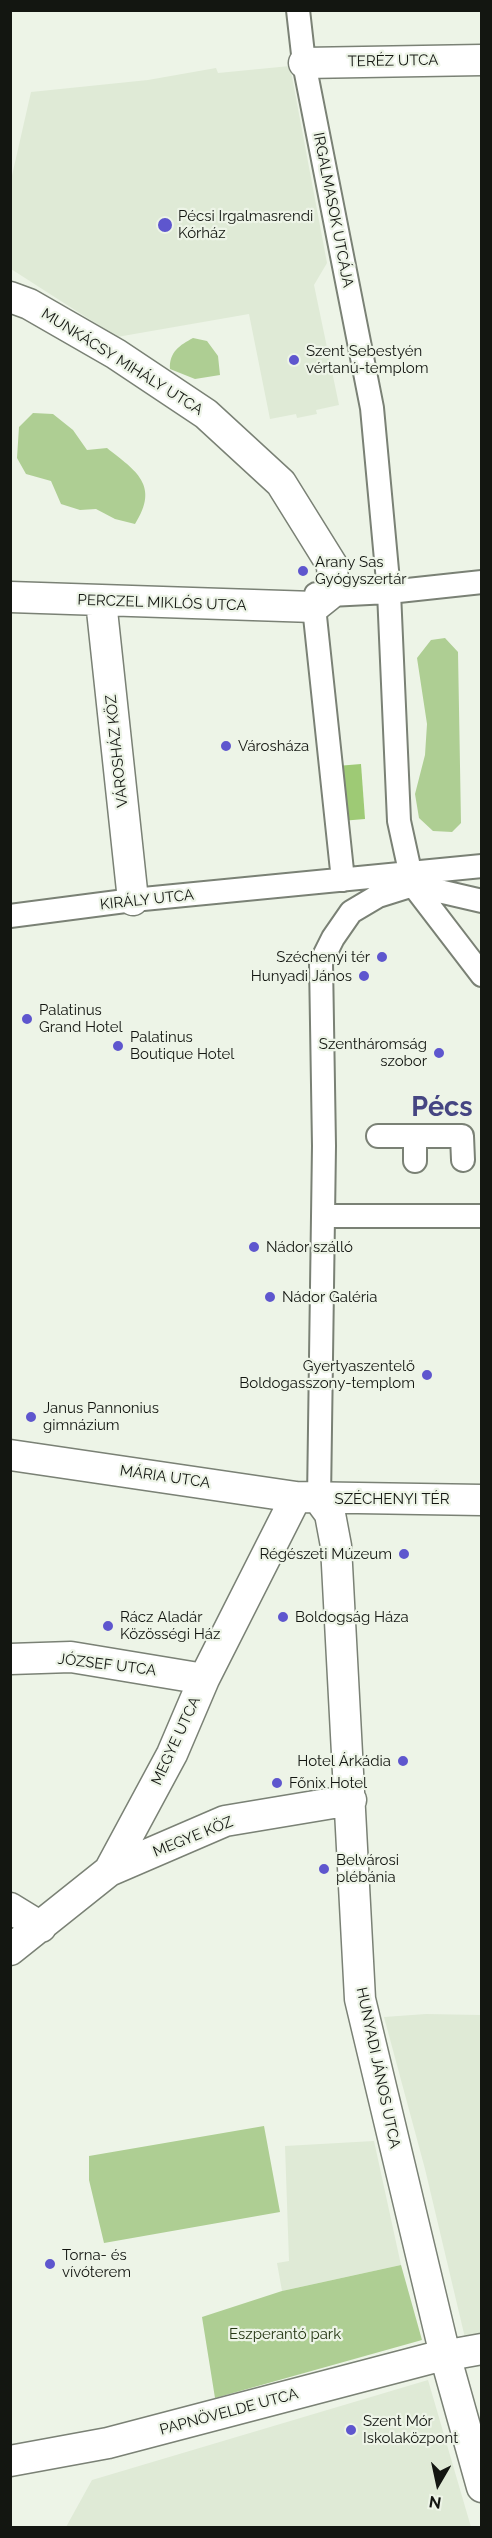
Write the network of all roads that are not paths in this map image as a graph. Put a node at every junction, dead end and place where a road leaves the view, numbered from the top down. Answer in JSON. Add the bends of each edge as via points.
{"nodes":[{"id":1,"x":298,"y":10,"type":"edge"},
{"id":2,"x":482,"y":60,"type":"edge"},
{"id":3,"x":304,"y":63,"type":"junction"},
{"id":4,"x":10,"y":297,"type":"edge"},
{"id":5,"x":482,"y":582,"type":"edge"},
{"id":6,"x":389,"y":592,"type":"junction"},
{"id":7,"x":10,"y":597,"type":"edge"},
{"id":8,"x":319,"y":598,"type":"junction"},
{"id":9,"x":101,"y":601,"type":"junction"},
{"id":10,"x":482,"y":866,"type":"edge"},
{"id":11,"x":412,"y":879,"type":"junction"},
{"id":12,"x":343,"y":880,"type":"junction"},
{"id":13,"x":133,"y":900,"type":"junction"},
{"id":14,"x":482,"y":901,"type":"edge"},
{"id":15,"x":10,"y":916,"type":"edge"},
{"id":16,"x":482,"y":975,"type":"edge"},
{"id":17,"x":378,"y":1136,"type":"dead end"},
{"id":18,"x":415,"y":1136,"type":"junction"},
{"id":19,"x":463,"y":1160,"type":"dead end"},
{"id":20,"x":415,"y":1161,"type":"dead end"},
{"id":21,"x":469,"y":1210,"type":"edge"},
{"id":22,"x":323,"y":1216,"type":"junction"},
{"id":23,"x":10,"y":1455,"type":"edge"},
{"id":24,"x":307,"y":1498,"type":"junction"},
{"id":25,"x":482,"y":1500,"type":"edge"},
{"id":26,"x":10,"y":1659,"type":"edge"},
{"id":27,"x":204,"y":1679,"type":"junction"},
{"id":28,"x":351,"y":1800,"type":"junction"},
{"id":29,"x":109,"y":1871,"type":"junction"},
{"id":30,"x":10,"y":1908,"type":"edge"},
{"id":31,"x":41,"y":1927,"type":"junction"},
{"id":32,"x":10,"y":1950,"type":"edge"},
{"id":33,"x":482,"y":2349,"type":"edge"},
{"id":34,"x":445,"y":2355,"type":"junction"},
{"id":35,"x":10,"y":2461,"type":"edge"},
{"id":36,"x":482,"y":2487,"type":"edge"}],
"edges":[{"from":1,"to":3,"type":"street","name":"IRGALMASOK UTCÁJA"},
{"from":2,"to":3,"type":"street","name":"TERÉZ UTCA"},
{"from":3,"to":6,"type":"street","name":"IRGALMASOK UTCÁJA","via":[[372,408]]},
{"from":4,"to":8,"type":"street","name":"MUNKÁCSY MIHÁLY UTCA","via":[[116,354],[206,414],[281,483],[332,565],[333,584]]},
{"from":5,"to":6,"type":"street"},
{"from":6,"to":8,"type":"street"},
{"from":6,"to":11,"type":"street","via":[[399,821]]},
{"from":7,"to":9,"type":"street","name":"PERCZEL MIKLÓS UTCA"},
{"from":8,"to":9,"type":"street","name":"PERCZEL MIKLÓS UTCA"},
{"from":8,"to":12,"type":"street"},
{"from":9,"to":13,"type":"street","name":"VÁROSHÁZ KÖZ"},
{"from":10,"to":11,"type":"street"},
{"from":11,"to":12,"type":"street","name":"KIRÁLY UTCA"},
{"from":11,"to":14,"type":"street"},
{"from":11,"to":16,"type":"street"},
{"from":11,"to":22,"type":"street","name":"SZÉCHENYI TÉR","via":[[351,912],[321,962],[328,1137]]},
{"from":12,"to":13,"type":"street","name":"KIRÁLY UTCA"},
{"from":13,"to":15,"type":"street","name":"KIRÁLY UTCA"},
{"from":17,"to":18,"type":"street"},
{"from":18,"to":19,"type":"street","via":[[462,1136]]},
{"from":18,"to":20,"type":"street"},
{"from":21,"to":22,"type":"street","via":[[417,1208]]},
{"from":22,"to":24,"type":"street","name":"SZÉCHENYI TÉR"},
{"from":23,"to":24,"type":"street","name":"MÁRIA UTCA"},
{"from":24,"to":25,"type":"street","name":"SZÉCHENYI TÉR"},
{"from":24,"to":27,"type":"street","name":"MEGYE UTCA"},
{"from":24,"to":28,"type":"street","name":"HUNYADI JÁNOS UTCA","via":[[330,1514],[336,1546]]},
{"from":26,"to":27,"type":"street","name":"JÓZSEF UTCA","via":[[71,1657]]},
{"from":27,"to":29,"type":"street","name":"MEGYE UTCA","via":[[172,1754]]},
{"from":28,"to":29,"type":"street","name":"MEGYE KÖZ","via":[[225,1821]]},
{"from":28,"to":34,"type":"street","name":"HUNYADI JÁNOS UTCA","via":[[360,1999]]},
{"from":29,"to":31,"type":"street","name":"MEGYE UTCA"},
{"from":30,"to":31,"type":"street"},
{"from":31,"to":32,"type":"street","name":"MEGYE UTCA"},
{"from":33,"to":34,"type":"street","name":"PAPNÖVELDE UTCA"},
{"from":34,"to":35,"type":"street","name":"PAPNÖVELDE UTCA","via":[[108,2444]]},
{"from":34,"to":36,"type":"street","name":"HUNYADI JÁNOS UTCA"}]}
